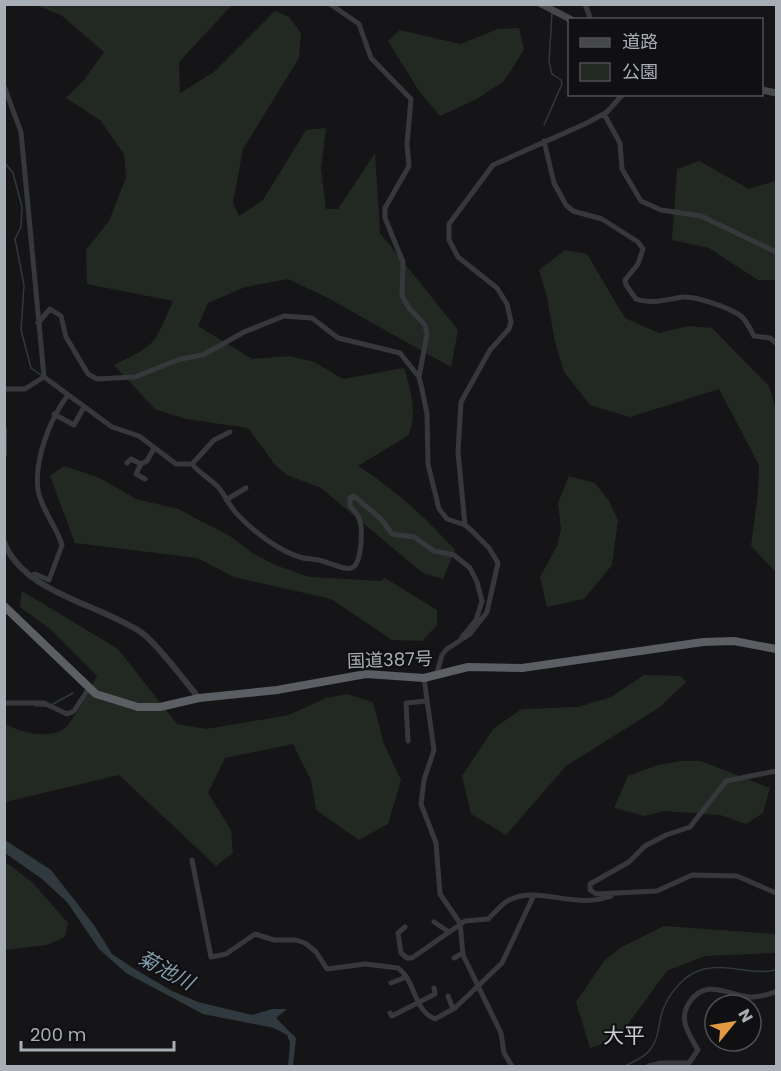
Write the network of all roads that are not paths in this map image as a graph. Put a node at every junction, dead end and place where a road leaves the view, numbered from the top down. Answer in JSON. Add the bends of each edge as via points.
{"nodes":[{"id":1,"x":330,"y":4,"type":"edge"},
{"id":2,"x":541,"y":4,"type":"edge"},
{"id":3,"x":568,"y":18,"type":"edge"},
{"id":4,"x":4,"y":86,"type":"edge"},
{"id":5,"x":621,"y":96,"type":"edge"},
{"id":6,"x":604,"y":114,"type":"junction"},
{"id":7,"x":544,"y":141,"type":"junction"},
{"id":8,"x":777,"y":252,"type":"edge"},
{"id":9,"x":38,"y":323,"type":"junction"},
{"id":10,"x":777,"y":343,"type":"edge"},
{"id":11,"x":45,"y":377,"type":"junction"},
{"id":12,"x":418,"y":377,"type":"junction"},
{"id":13,"x":4,"y":389,"type":"edge"},
{"id":14,"x":68,"y":395,"type":"junction"},
{"id":15,"x":84,"y":407,"type":"junction"},
{"id":16,"x":54,"y":414,"type":"junction"},
{"id":17,"x":4,"y":430,"type":"edge"},
{"id":18,"x":230,"y":432,"type":"dead end"},
{"id":19,"x":154,"y":448,"type":"junction"},
{"id":20,"x":4,"y":454,"type":"edge"},
{"id":21,"x":127,"y":463,"type":"dead end"},
{"id":22,"x":141,"y":464,"type":"junction"},
{"id":23,"x":192,"y":464,"type":"junction"},
{"id":24,"x":145,"y":479,"type":"dead end"},
{"id":25,"x":246,"y":488,"type":"dead end"},
{"id":26,"x":226,"y":500,"type":"junction"},
{"id":27,"x":465,"y":525,"type":"junction"},
{"id":28,"x":4,"y":542,"type":"edge"},
{"id":29,"x":28,"y":576,"type":"junction"},
{"id":30,"x":4,"y":606,"type":"edge"},
{"id":31,"x":462,"y":639,"type":"junction"},
{"id":32,"x":777,"y":649,"type":"edge"},
{"id":33,"x":436,"y":676,"type":"junction"},
{"id":34,"x":424,"y":678,"type":"junction"},
{"id":35,"x":89,"y":688,"type":"junction"},
{"id":36,"x":199,"y":698,"type":"junction"},
{"id":37,"x":426,"y":701,"type":"junction"},
{"id":38,"x":4,"y":703,"type":"edge"},
{"id":39,"x":408,"y":741,"type":"dead end"},
{"id":40,"x":777,"y":771,"type":"edge"},
{"id":41,"x":192,"y":860,"type":"dead end"},
{"id":42,"x":635,"y":892,"type":"junction"},
{"id":43,"x":777,"y":893,"type":"edge"},
{"id":44,"x":534,"y":895,"type":"junction"},
{"id":45,"x":434,"y":922,"type":"dead end"},
{"id":46,"x":460,"y":923,"type":"junction"},
{"id":47,"x":405,"y":927,"type":"dead end"},
{"id":48,"x":449,"y":932,"type":"junction"},
{"id":49,"x":463,"y":953,"type":"junction"},
{"id":50,"x":407,"y":958,"type":"junction"},
{"id":51,"x":454,"y":958,"type":"dead end"},
{"id":52,"x":402,"y":971,"type":"junction"},
{"id":53,"x":406,"y":977,"type":"junction"},
{"id":54,"x":391,"y":983,"type":"dead end"},
{"id":55,"x":478,"y":985,"type":"junction"},
{"id":56,"x":434,"y":988,"type":"dead end"},
{"id":57,"x":777,"y":992,"type":"edge"},
{"id":58,"x":448,"y":996,"type":"dead end"},
{"id":59,"x":418,"y":1003,"type":"junction"},
{"id":60,"x":453,"y":1009,"type":"junction"},
{"id":61,"x":390,"y":1012,"type":"dead end"},
{"id":62,"x":512,"y":1066,"type":"edge"},
{"id":63,"x":650,"y":1066,"type":"edge"}],
"edges":[{"from":1,"to":12,"type":"street","via":[[359,24],[371,57],[411,99],[409,166],[385,208],[403,262],[402,296],[425,325],[427,334]]},
{"from":2,"to":3,"type":"main road"},
{"from":4,"to":9,"type":"street","via":[[21,132]]},
{"from":5,"to":6,"type":"street"},
{"from":6,"to":7,"type":"street"},
{"from":6,"to":8,"type":"street","via":[[620,143],[622,169],[642,201],[662,210],[701,216]]},
{"from":7,"to":10,"type":"street","via":[[554,183],[566,206],[602,219],[643,249],[638,264],[625,280],[636,299],[656,302],[692,297],[729,310],[746,321],[754,336]]},
{"from":7,"to":27,"type":"street","via":[[492,165],[448,224],[449,240],[459,257],[497,288],[507,304],[511,322],[461,402],[458,452]]},
{"from":9,"to":11,"type":"street"},
{"from":9,"to":12,"type":"street","via":[[50,309],[56,311],[81,363],[88,374],[97,378],[135,378],[180,359],[203,355],[284,316],[312,318],[338,338],[400,353]]},
{"from":11,"to":13,"type":"street","via":[[26,390]]},
{"from":11,"to":14,"type":"street"},
{"from":12,"to":27,"type":"street","via":[[427,414],[428,464],[439,509],[447,519]]},
{"from":14,"to":15,"type":"street"},
{"from":14,"to":16,"type":"street"},
{"from":15,"to":16,"type":"street","via":[[74,425]]},
{"from":15,"to":19,"type":"street","via":[[112,427],[130,432]]},
{"from":16,"to":29,"type":"street","via":[[38,460],[38,491],[62,545],[49,580],[35,574]]},
{"from":17,"to":20,"type":"street"},
{"from":18,"to":23,"type":"street","via":[[214,440]]},
{"from":19,"to":22,"type":"street"},
{"from":19,"to":23,"type":"street","via":[[176,464]]},
{"from":21,"to":22,"type":"street","via":[[131,459]]},
{"from":22,"to":24,"type":"street","via":[[136,474]]},
{"from":23,"to":26,"type":"street","via":[[219,488]]},
{"from":25,"to":26,"type":"street"},
{"from":26,"to":31,"type":"street","via":[[239,517],[282,550],[349,570],[358,562],[362,525],[348,501],[354,496],[392,534],[414,537],[434,551],[454,555],[470,568],[482,601],[476,620]]},
{"from":27,"to":31,"type":"street","via":[[498,562],[487,612]]},
{"from":28,"to":29,"type":"street"},
{"from":29,"to":36,"type":"street","via":[[144,635]]},
{"from":30,"to":35,"type":"highway","name":"国道387号"},
{"from":31,"to":33,"type":"street","via":[[442,655]]},
{"from":32,"to":33,"type":"highway","name":"国道387号","via":[[734,641],[703,642],[522,668],[468,668]]},
{"from":33,"to":34,"type":"highway","name":"国道387号"},
{"from":34,"to":36,"type":"highway","name":"国道387号","via":[[366,674],[277,690]]},
{"from":34,"to":37,"type":"street"},
{"from":35,"to":36,"type":"highway","name":"国道387号","via":[[96,694],[138,707],[160,707]]},
{"from":35,"to":38,"type":"street","via":[[74,711],[67,714],[44,703]]},
{"from":37,"to":39,"type":"street","via":[[406,703]]},
{"from":37,"to":46,"type":"street","via":[[434,750],[421,804],[436,843],[440,894]]},
{"from":40,"to":42,"type":"street","via":[[726,781],[690,827],[645,846],[629,862],[590,884],[590,890],[596,894]]},
{"from":41,"to":52,"type":"street","via":[[211,957],[226,954],[255,934],[305,943],[327,969],[365,964]]},
{"from":42,"to":43,"type":"street","via":[[657,891],[692,875],[737,876]]},
{"from":42,"to":44,"type":"street","via":[[578,902]]},
{"from":44,"to":46,"type":"street","via":[[507,901],[488,919]]},
{"from":44,"to":55,"type":"street","via":[[501,963]]},
{"from":45,"to":48,"type":"street"},
{"from":46,"to":48,"type":"street"},
{"from":46,"to":49,"type":"street"},
{"from":47,"to":50,"type":"street","via":[[399,933],[401,953]]},
{"from":48,"to":50,"type":"street"},
{"from":49,"to":51,"type":"street"},
{"from":49,"to":55,"type":"street"},
{"from":50,"to":52,"type":"street"},
{"from":52,"to":53,"type":"street"},
{"from":53,"to":54,"type":"street"},
{"from":53,"to":59,"type":"street"},
{"from":55,"to":60,"type":"street"},
{"from":55,"to":62,"type":"street"},
{"from":56,"to":59,"type":"street","via":[[435,994]]},
{"from":57,"to":63,"type":"street","via":[[758,997],[721,988],[697,993],[686,1008],[684,1019],[698,1050],[696,1055],[689,1063]]},
{"from":58,"to":60,"type":"street"},
{"from":59,"to":60,"type":"street","via":[[435,1019]]},
{"from":59,"to":61,"type":"street","via":[[392,1016]]}]}
